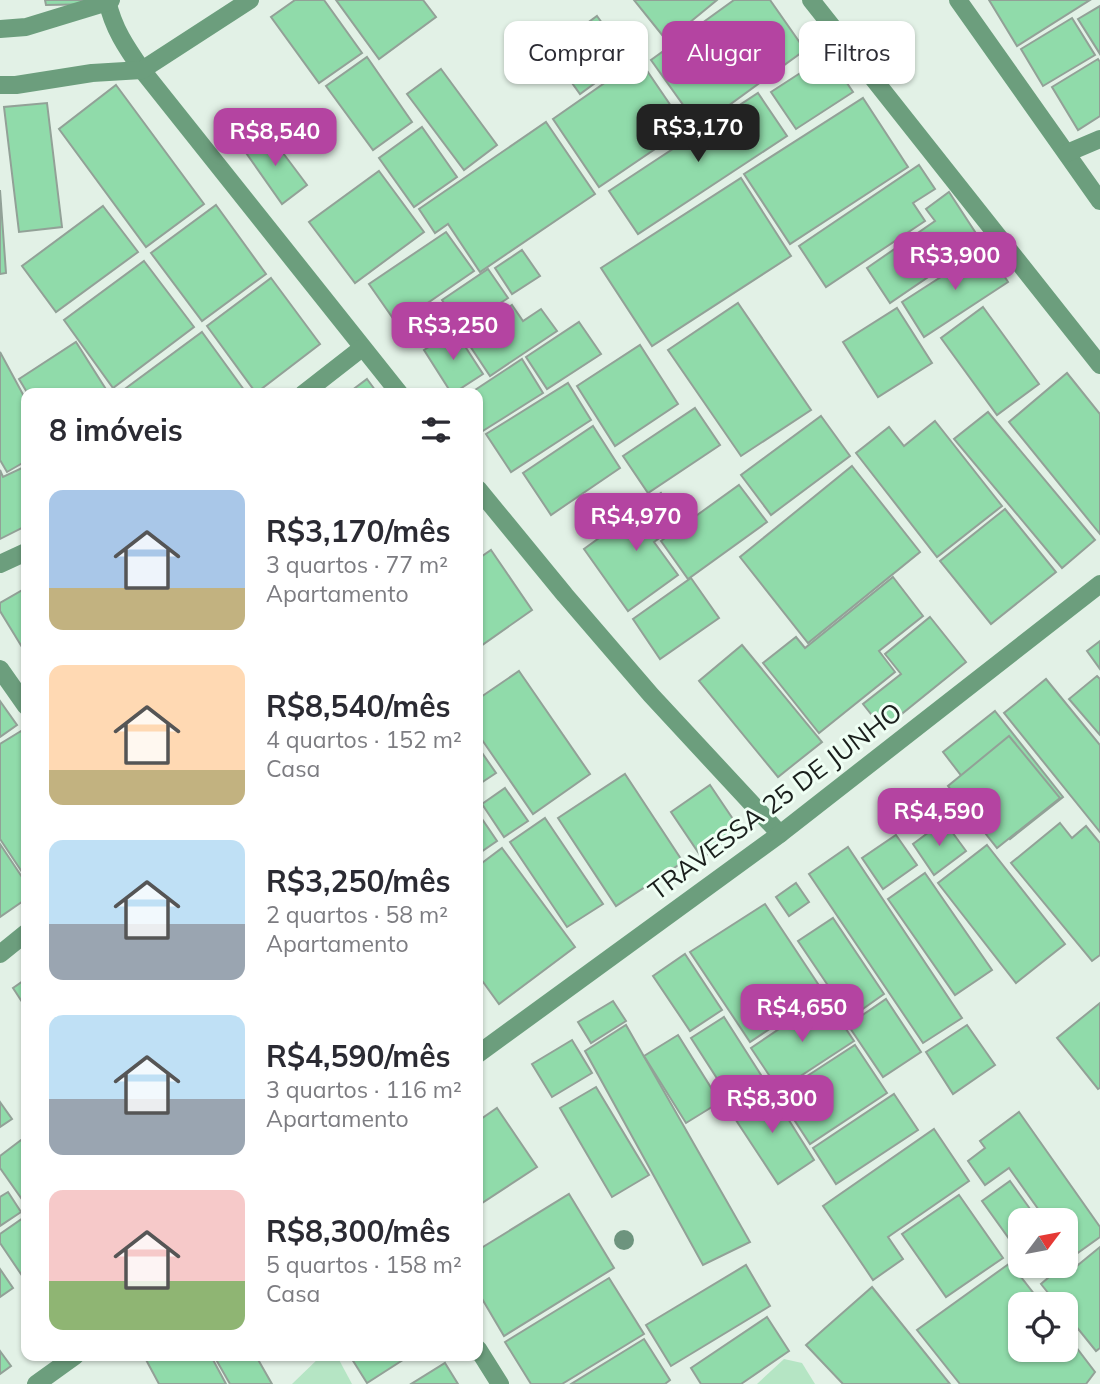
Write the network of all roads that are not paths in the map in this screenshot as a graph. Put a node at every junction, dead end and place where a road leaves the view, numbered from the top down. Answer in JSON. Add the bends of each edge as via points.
{"nodes":[{"id":1,"x":250,"y":0,"type":"edge"},
{"id":2,"x":811,"y":0,"type":"edge"},
{"id":3,"x":958,"y":0,"type":"edge"},
{"id":4,"x":108,"y":1,"type":"edge"},
{"id":5,"x":0,"y":29,"type":"edge"},
{"id":6,"x":142,"y":70,"type":"junction"},
{"id":7,"x":0,"y":85,"type":"edge"},
{"id":8,"x":1100,"y":139,"type":"edge"},
{"id":9,"x":1067,"y":153,"type":"junction"},
{"id":10,"x":1100,"y":201,"type":"edge"},
{"id":11,"x":362,"y":348,"type":"junction"},
{"id":12,"x":1100,"y":365,"type":"edge"},
{"id":13,"x":311,"y":388,"type":"edge"},
{"id":14,"x":395,"y":388,"type":"edge"},
{"id":15,"x":483,"y":495,"type":"edge"},
{"id":16,"x":21,"y":554,"type":"edge"},
{"id":17,"x":0,"y":564,"type":"edge"},
{"id":18,"x":1100,"y":584,"type":"edge"},
{"id":19,"x":0,"y":669,"type":"edge"},
{"id":20,"x":21,"y":699,"type":"edge"},
{"id":21,"x":780,"y":834,"type":"junction"},
{"id":22,"x":21,"y":937,"type":"edge"},
{"id":23,"x":0,"y":954,"type":"edge"},
{"id":24,"x":483,"y":1050,"type":"edge"},
{"id":25,"x":483,"y":1357,"type":"edge"},
{"id":26,"x":68,"y":1361,"type":"edge"},
{"id":27,"x":36,"y":1384,"type":"edge"},
{"id":28,"x":500,"y":1384,"type":"edge"}],
"edges":[{"from":1,"to":6,"type":"street"},
{"from":2,"to":12,"type":"street"},
{"from":3,"to":9,"type":"street"},
{"from":4,"to":5,"type":"street","via":[[26,27]]},
{"from":4,"to":6,"type":"street","via":[[113,22]]},
{"from":6,"to":7,"type":"street"},
{"from":6,"to":11,"type":"street"},
{"from":8,"to":9,"type":"street"},
{"from":9,"to":10,"type":"street"},
{"from":11,"to":13,"type":"street"},
{"from":11,"to":14,"type":"street"},
{"from":15,"to":21,"type":"street","via":[[642,685]]},
{"from":16,"to":17,"type":"street"},
{"from":18,"to":21,"type":"street","name":"TRAVESSA 25 DE JUNHO"},
{"from":19,"to":20,"type":"street"},
{"from":21,"to":24,"type":"street","name":"TRAVESSA 25 DE JUNHO"},
{"from":22,"to":23,"type":"street"},
{"from":25,"to":28,"type":"street"},
{"from":26,"to":27,"type":"street"}]}
